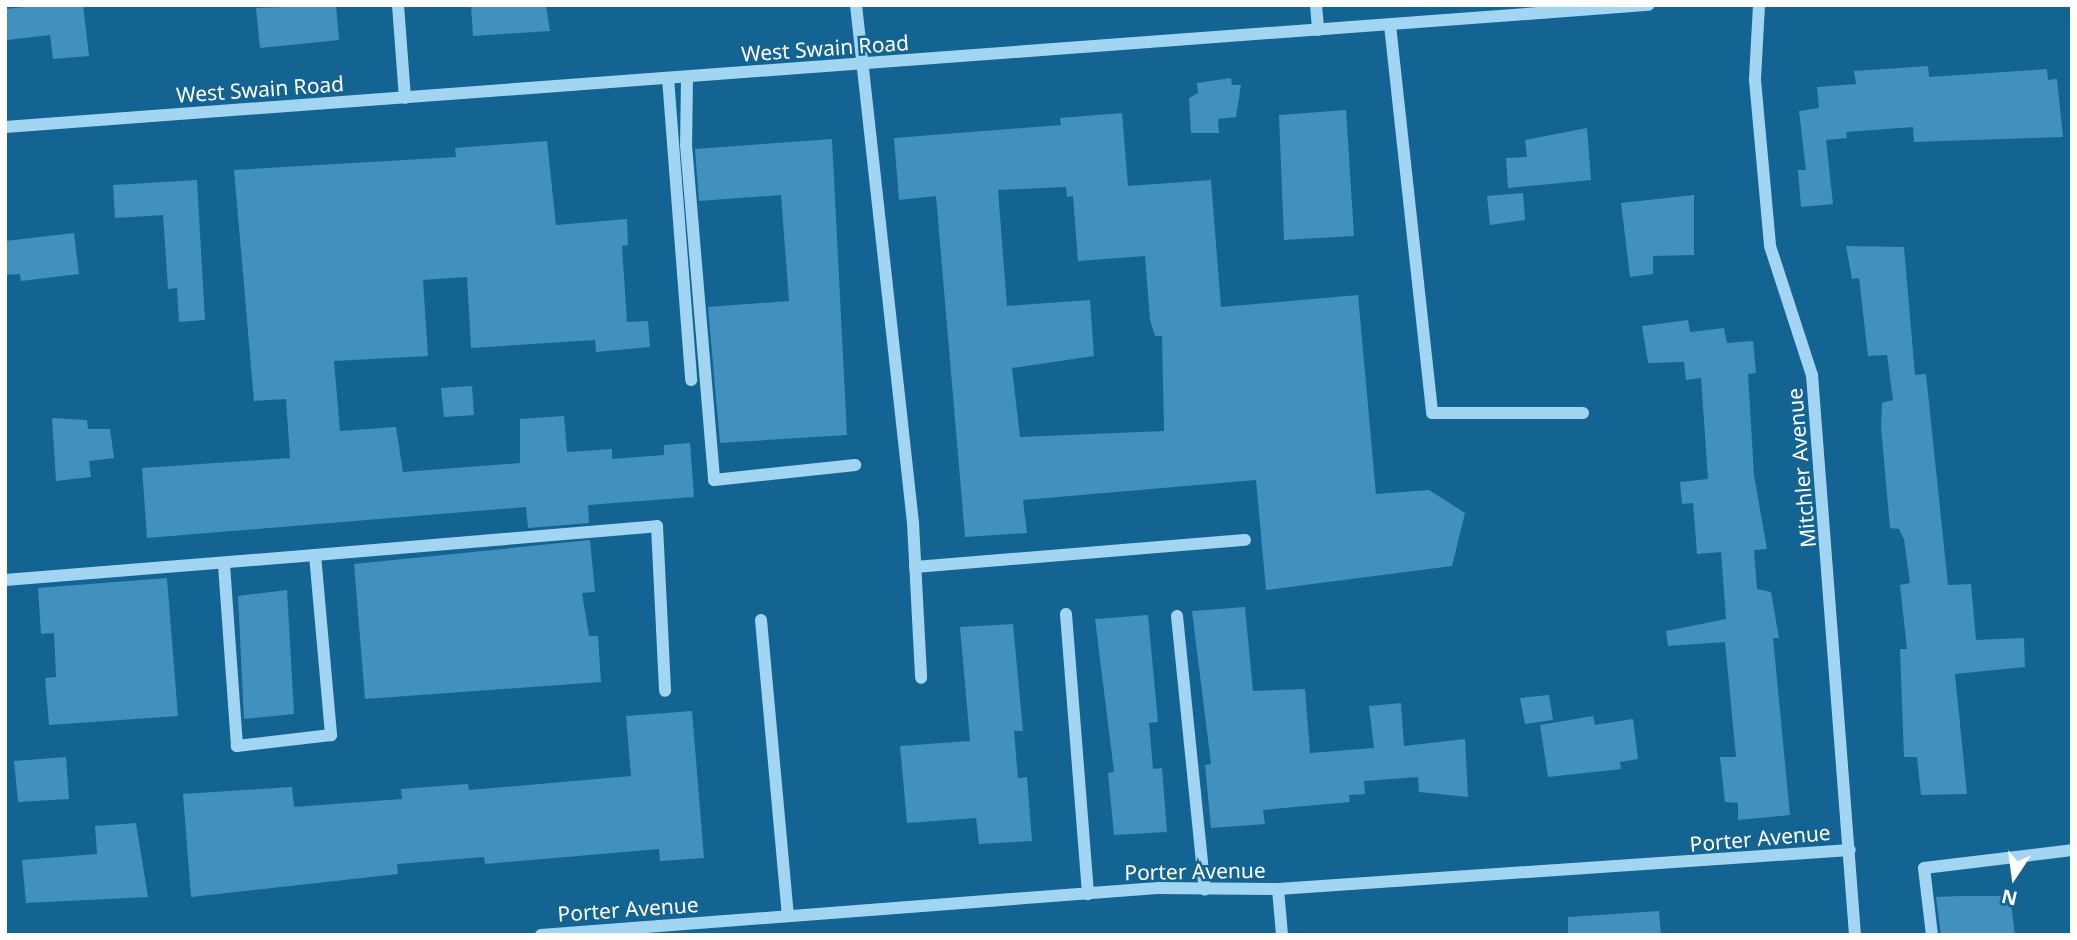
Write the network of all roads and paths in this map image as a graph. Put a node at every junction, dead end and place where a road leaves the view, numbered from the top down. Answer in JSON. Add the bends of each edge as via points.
{"nodes":[{"id":1,"x":398,"y":5,"type":"edge"},
{"id":2,"x":856,"y":5,"type":"edge"},
{"id":3,"x":1316,"y":5,"type":"edge"},
{"id":4,"x":1648,"y":5,"type":"edge"},
{"id":5,"x":1759,"y":5,"type":"edge"},
{"id":6,"x":1390,"y":24,"type":"junction"},
{"id":7,"x":1318,"y":30,"type":"junction"},
{"id":8,"x":861,"y":64,"type":"junction"},
{"id":9,"x":687,"y":77,"type":"junction"},
{"id":10,"x":668,"y":78,"type":"junction"},
{"id":11,"x":405,"y":98,"type":"junction"},
{"id":12,"x":5,"y":127,"type":"edge"},
{"id":13,"x":691,"y":380,"type":"dead end"},
{"id":14,"x":1583,"y":413,"type":"dead end"},
{"id":15,"x":855,"y":465,"type":"dead end"},
{"id":16,"x":1245,"y":540,"type":"dead end"},
{"id":17,"x":315,"y":555,"type":"junction"},
{"id":18,"x":223,"y":563,"type":"junction"},
{"id":19,"x":915,"y":567,"type":"junction"},
{"id":20,"x":5,"y":580,"type":"edge"},
{"id":21,"x":1066,"y":614,"type":"dead end"},
{"id":22,"x":1177,"y":616,"type":"dead end"},
{"id":23,"x":761,"y":620,"type":"dead end"},
{"id":24,"x":921,"y":678,"type":"dead end"},
{"id":25,"x":665,"y":691,"type":"dead end"},
{"id":26,"x":2072,"y":849,"type":"edge"},
{"id":27,"x":1850,"y":850,"type":"junction"},
{"id":28,"x":1278,"y":889,"type":"junction"},
{"id":29,"x":1205,"y":890,"type":"junction"},
{"id":30,"x":1088,"y":894,"type":"junction"},
{"id":31,"x":788,"y":916,"type":"junction"},
{"id":32,"x":541,"y":935,"type":"edge"},
{"id":33,"x":1282,"y":935,"type":"edge"},
{"id":34,"x":1855,"y":935,"type":"edge"},
{"id":35,"x":1932,"y":935,"type":"edge"}],
"edges":[{"from":1,"to":11,"type":"street"},
{"from":2,"to":8,"type":"street"},
{"from":3,"to":7,"type":"street"},
{"from":4,"to":6,"type":"street","name":"West Swain Road"},
{"from":5,"to":27,"type":"street","name":"Mitchler Avenue","via":[[1755,80],[1770,246],[1812,375]]},
{"from":6,"to":7,"type":"street","name":"West Swain Road"},
{"from":6,"to":14,"type":"street","via":[[1432,413]]},
{"from":7,"to":8,"type":"street","name":"West Swain Road"},
{"from":8,"to":9,"type":"street","name":"West Swain Road"},
{"from":8,"to":19,"type":"street"},
{"from":9,"to":10,"type":"street","name":"West Swain Road"},
{"from":9,"to":15,"type":"street","via":[[686,145],[714,480]]},
{"from":10,"to":11,"type":"street","name":"West Swain Road"},
{"from":10,"to":13,"type":"street"},
{"from":11,"to":12,"type":"street","name":"West Swain Road"},
{"from":16,"to":19,"type":"street"},
{"from":17,"to":18,"type":"street"},
{"from":17,"to":18,"type":"street","via":[[331,736],[237,746]]},
{"from":17,"to":25,"type":"street","via":[[657,526]]},
{"from":18,"to":20,"type":"street"},
{"from":19,"to":24,"type":"street"},
{"from":21,"to":30,"type":"street"},
{"from":22,"to":29,"type":"street"},
{"from":23,"to":31,"type":"street"},
{"from":26,"to":35,"type":"street","via":[[1924,868]]},
{"from":27,"to":28,"type":"street","name":"Porter Avenue"},
{"from":27,"to":34,"type":"street","name":"Mitchler Avenue"},
{"from":28,"to":29,"type":"street","name":"Porter Avenue"},
{"from":28,"to":33,"type":"street"},
{"from":29,"to":30,"type":"street","name":"Porter Avenue"},
{"from":30,"to":31,"type":"street","name":"Porter Avenue"},
{"from":31,"to":32,"type":"street","name":"Porter Avenue"}]}
